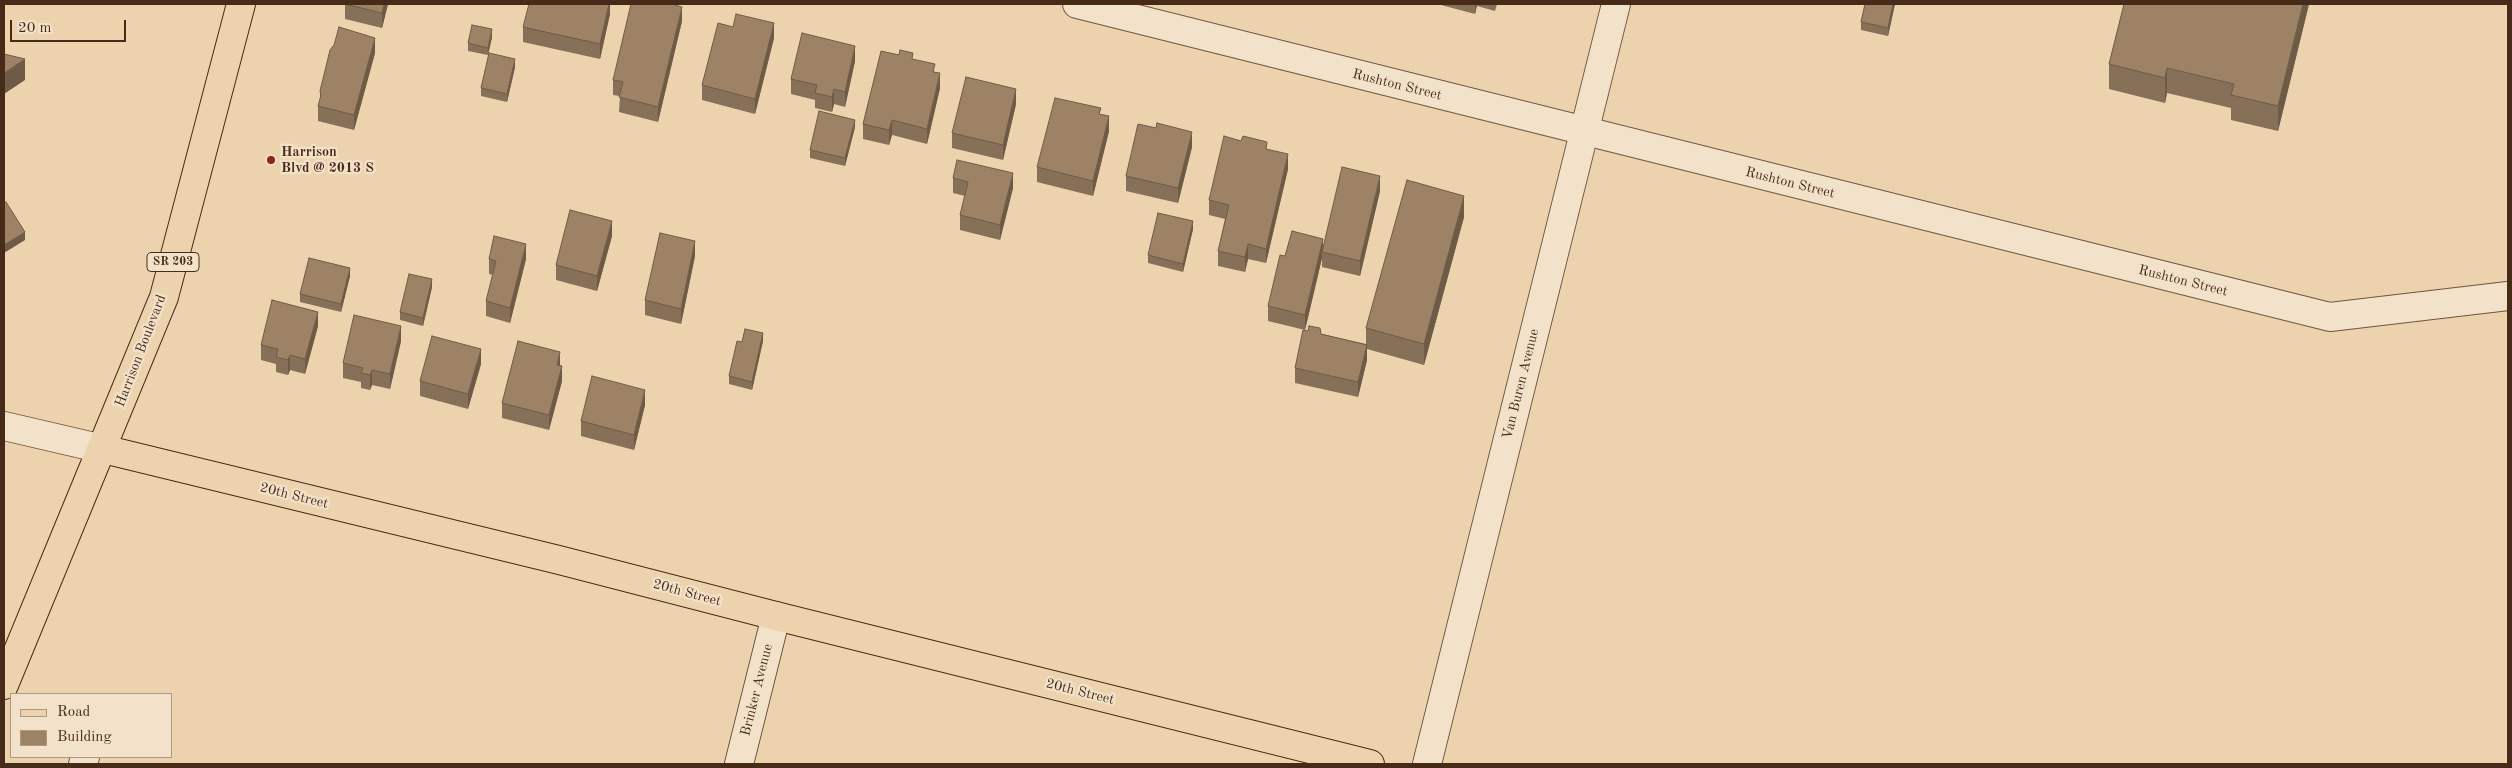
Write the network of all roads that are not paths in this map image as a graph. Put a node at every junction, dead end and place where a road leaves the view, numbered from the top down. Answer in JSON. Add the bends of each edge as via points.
{"nodes":[{"id":1,"x":241,"y":4,"type":"edge"},
{"id":2,"x":1077,"y":4,"type":"edge"},
{"id":3,"x":1616,"y":4,"type":"edge"},
{"id":4,"x":1585,"y":132,"type":"junction"},
{"id":5,"x":2508,"y":296,"type":"edge"},
{"id":6,"x":4,"y":426,"type":"edge"},
{"id":7,"x":102,"y":449,"type":"junction"},
{"id":8,"x":776,"y":616,"type":"junction"},
{"id":9,"x":4,"y":685,"type":"edge"},
{"id":10,"x":739,"y":764,"type":"edge"},
{"id":11,"x":1370,"y":764,"type":"edge"},
{"id":12,"x":1427,"y":764,"type":"edge"}],
"edges":[{"from":1,"to":7,"type":"main road","name":"Harrison Boulevard","number":"SR 203","via":[[164,297]]},
{"from":2,"to":4,"type":"street","name":"Rushton Street"},
{"from":3,"to":4,"type":"street","name":"Van Buren Avenue"},
{"from":4,"to":5,"type":"street","name":"Rushton Street","via":[[2330,317]]},
{"from":4,"to":12,"type":"street","name":"Van Buren Avenue"},
{"from":6,"to":7,"type":"street","name":"20th Street"},
{"from":7,"to":8,"type":"main road","name":"20th Street","via":[[550,557]]},
{"from":7,"to":9,"type":"main road","name":"Harrison Boulevard","number":"SR 203"},
{"from":8,"to":10,"type":"street","name":"Brinker Avenue"},
{"from":8,"to":11,"type":"main road","name":"20th Street"}]}
